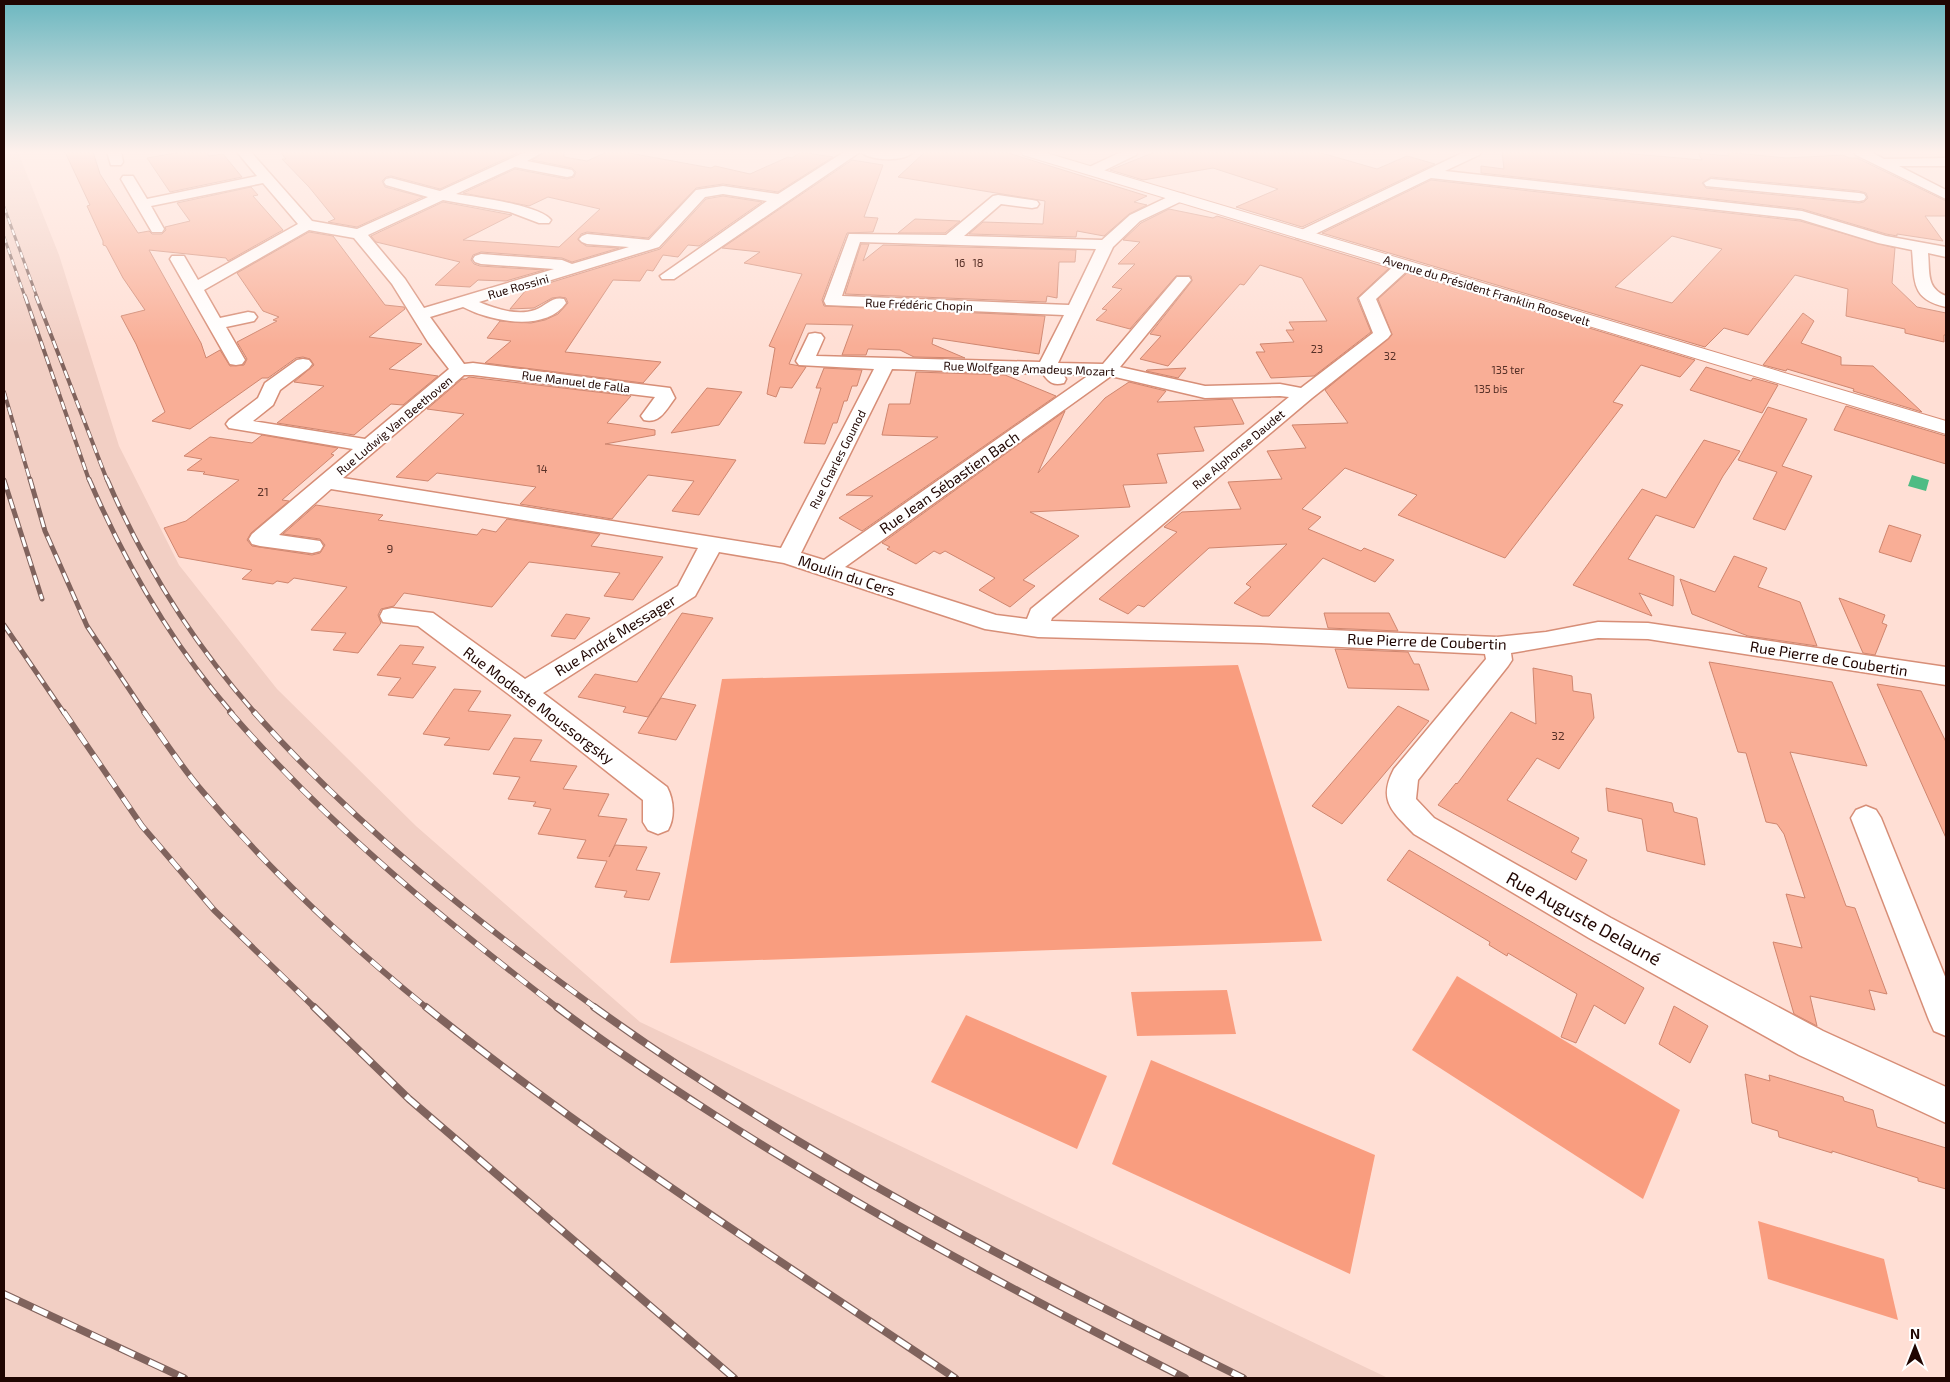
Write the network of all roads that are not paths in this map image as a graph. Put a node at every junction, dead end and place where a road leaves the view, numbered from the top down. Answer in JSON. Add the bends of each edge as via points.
{"nodes":[{"id":1,"x":149,"y":216,"type":"edge"},
{"id":2,"x":300,"y":216,"type":"edge"},
{"id":3,"x":396,"y":216,"type":"edge"},
{"id":4,"x":540,"y":216,"type":"edge"},
{"id":5,"x":679,"y":216,"type":"edge"},
{"id":6,"x":755,"y":216,"type":"edge"},
{"id":7,"x":978,"y":216,"type":"edge"},
{"id":8,"x":1138,"y":216,"type":"edge"},
{"id":9,"x":1242,"y":216,"type":"edge"},
{"id":10,"x":1341,"y":216,"type":"edge"},
{"id":11,"x":1807,"y":216,"type":"edge"},
{"id":12,"x":544,"y":220,"type":"dead end"},
{"id":13,"x":307,"y":225,"type":"junction"},
{"id":14,"x":157,"y":229,"type":"dead end"},
{"id":15,"x":358,"y":234,"type":"junction"},
{"id":16,"x":1302,"y":235,"type":"junction"},
{"id":17,"x":587,"y":239,"type":"dead end"},
{"id":18,"x":951,"y":240,"type":"junction"},
{"id":19,"x":973,"y":241,"type":"junction"},
{"id":20,"x":654,"y":244,"type":"junction"},
{"id":21,"x":1106,"y":245,"type":"junction"},
{"id":22,"x":1920,"y":247,"type":"junction"},
{"id":23,"x":1946,"y":252,"type":"edge"},
{"id":24,"x":178,"y":259,"type":"dead end"},
{"id":25,"x":482,"y":259,"type":"dead end"},
{"id":26,"x":969,"y":259,"type":"dead end"},
{"id":27,"x":1404,"y":265,"type":"junction"},
{"id":28,"x":571,"y":270,"type":"junction"},
{"id":29,"x":668,"y":276,"type":"dead end"},
{"id":30,"x":1183,"y":280,"type":"dead end"},
{"id":31,"x":194,"y":290,"type":"junction"},
{"id":32,"x":464,"y":301,"type":"junction"},
{"id":33,"x":1946,"y":302,"type":"edge"},
{"id":34,"x":558,"y":303,"type":"dead end"},
{"id":35,"x":1074,"y":310,"type":"junction"},
{"id":36,"x":420,"y":315,"type":"junction"},
{"id":37,"x":248,"y":317,"type":"dead end"},
{"id":38,"x":215,"y":324,"type":"junction"},
{"id":39,"x":815,"y":338,"type":"dead end"},
{"id":40,"x":236,"y":360,"type":"dead end"},
{"id":41,"x":886,"y":362,"type":"junction"},
{"id":42,"x":302,"y":364,"type":"dead end"},
{"id":43,"x":1047,"y":367,"type":"junction"},
{"id":44,"x":459,"y":370,"type":"junction"},
{"id":45,"x":1108,"y":370,"type":"junction"},
{"id":46,"x":1304,"y":394,"type":"junction"},
{"id":47,"x":1072,"y":395,"type":"junction"},
{"id":48,"x":651,"y":416,"type":"dead end"},
{"id":49,"x":1946,"y":428,"type":"edge"},
{"id":50,"x":370,"y":446,"type":"junction"},
{"id":51,"x":326,"y":482,"type":"junction"},
{"id":52,"x":704,"y":542,"type":"junction"},
{"id":53,"x":312,"y":546,"type":"dead end"},
{"id":54,"x":788,"y":556,"type":"junction"},
{"id":55,"x":826,"y":569,"type":"junction"},
{"id":56,"x":392,"y":616,"type":"dead end"},
{"id":57,"x":994,"y":623,"type":"joint"},
{"id":58,"x":1038,"y":629,"type":"junction"},
{"id":59,"x":1497,"y":646,"type":"junction"},
{"id":60,"x":1946,"y":676,"type":"edge"},
{"id":61,"x":524,"y":692,"type":"junction"},
{"id":62,"x":1866,"y":818,"type":"dead end"},
{"id":63,"x":658,"y":822,"type":"dead end"},
{"id":64,"x":1946,"y":1020,"type":"edge"},
{"id":65,"x":1946,"y":1105,"type":"edge"}],
"edges":[{"from":1,"to":14,"type":"street"},
{"from":2,"to":13,"type":"street"},
{"from":3,"to":15,"type":"street"},
{"from":4,"to":12,"type":"street"},
{"from":5,"to":20,"type":"street","name":"Rue Rossini"},
{"from":6,"to":29,"type":"street"},
{"from":7,"to":18,"type":"street"},
{"from":8,"to":21,"type":"street"},
{"from":9,"to":16,"type":"main road","name":"Avenue du Président Franklin Roosevelt"},
{"from":10,"to":16,"type":"street"},
{"from":11,"to":22,"type":"street"},
{"from":13,"to":15,"type":"street"},
{"from":13,"to":31,"type":"street"},
{"from":15,"to":36,"type":"street","name":"Rue Ludwig Van Beethoven","via":[[399,282]]},
{"from":16,"to":27,"type":"main road","name":"Avenue du Président Franklin Roosevelt"},
{"from":17,"to":20,"type":"street"},
{"from":18,"to":19,"type":"street","name":"Rue Frédéric Chopin"},
{"from":18,"to":35,"type":"street","name":"Rue Frédéric Chopin","via":[[856,231],[832,301]]},
{"from":19,"to":21,"type":"street","name":"Rue Frédéric Chopin"},
{"from":19,"to":26,"type":"street"},
{"from":20,"to":28,"type":"street","name":"Rue Rossini"},
{"from":21,"to":35,"type":"street"},
{"from":22,"to":23,"type":"street"},
{"from":22,"to":33,"type":"street","via":[[1924,289]]},
{"from":24,"to":31,"type":"street"},
{"from":25,"to":28,"type":"street","name":"Rue Rossini","via":[[562,265]]},
{"from":27,"to":46,"type":"street","name":"Rue Alphonse Daudet","via":[[1367,298],[1382,334]]},
{"from":27,"to":49,"type":"main road","name":"Avenue du Président Franklin Roosevelt"},
{"from":28,"to":32,"type":"street","name":"Rue Rossini"},
{"from":30,"to":45,"type":"street","name":"Rue Jean Sébastien Bach"},
{"from":31,"to":38,"type":"street"},
{"from":32,"to":34,"type":"street","name":"Rue Rossini","via":[[480,310],[522,318],[552,309]]},
{"from":32,"to":36,"type":"street","name":"Rue Rossini"},
{"from":35,"to":43,"type":"street"},
{"from":36,"to":44,"type":"street","name":"Rue Ludwig Van Beethoven"},
{"from":37,"to":38,"type":"street"},
{"from":38,"to":40,"type":"street"},
{"from":39,"to":41,"type":"street","name":"Rue Wolfgang Amadeus Mozart","via":[[805,361]]},
{"from":41,"to":43,"type":"street","name":"Rue Wolfgang Amadeus Mozart"},
{"from":41,"to":54,"type":"street","name":"Rue Charles Gounod"},
{"from":42,"to":50,"type":"street","via":[[272,387],[266,401],[236,424]]},
{"from":43,"to":45,"type":"street","name":"Rue Wolfgang Amadeus Mozart"},
{"from":43,"to":47,"type":"street"},
{"from":44,"to":48,"type":"street","name":"Rue Manuel de Falla","via":[[663,392],[665,398]]},
{"from":44,"to":50,"type":"street","name":"Rue Ludwig Van Beethoven"},
{"from":45,"to":46,"type":"street","name":"Rue Wolfgang Amadeus Mozart","via":[[1205,392],[1280,390]]},
{"from":45,"to":47,"type":"street","name":"Rue Jean Sébastien Bach"},
{"from":46,"to":58,"type":"street","name":"Rue Alphonse Daudet","via":[[1040,615]]},
{"from":47,"to":55,"type":"street","name":"Rue Jean Sébastien Bach"},
{"from":50,"to":51,"type":"street","name":"Rue Ludwig Van Beethoven"},
{"from":51,"to":52,"type":"street","name":"Rue Ludwig Van Beethoven"},
{"from":51,"to":53,"type":"street","via":[[260,539]]},
{"from":52,"to":54,"type":"street","name":"Moulin du Cers"},
{"from":52,"to":61,"type":"street","name":"Rue André Messager","via":[[687,590]]},
{"from":54,"to":55,"type":"street","name":"Moulin du Cers"},
{"from":55,"to":57,"type":"street","name":"Moulin du Cers"},
{"from":56,"to":61,"type":"street","name":"Rue Modeste Moussorgsky","via":[[424,619]]},
{"from":57,"to":58,"type":"street","name":"Rue Pierre de Coubertin"},
{"from":58,"to":59,"type":"street","name":"Rue Pierre de Coubertin"},
{"from":59,"to":60,"type":"street","name":"Rue Pierre de Coubertin","via":[[1598,630],[1648,631]]},
{"from":59,"to":65,"type":"street","name":"Rue Auguste Delauné","via":[[1499,660],[1404,777],[1401,802],[1424,826],[1600,928],[1811,1043]]},
{"from":61,"to":63,"type":"street","name":"Rue Modeste Moussorgsky","via":[[657,795]]},
{"from":62,"to":64,"type":"street"}]}
